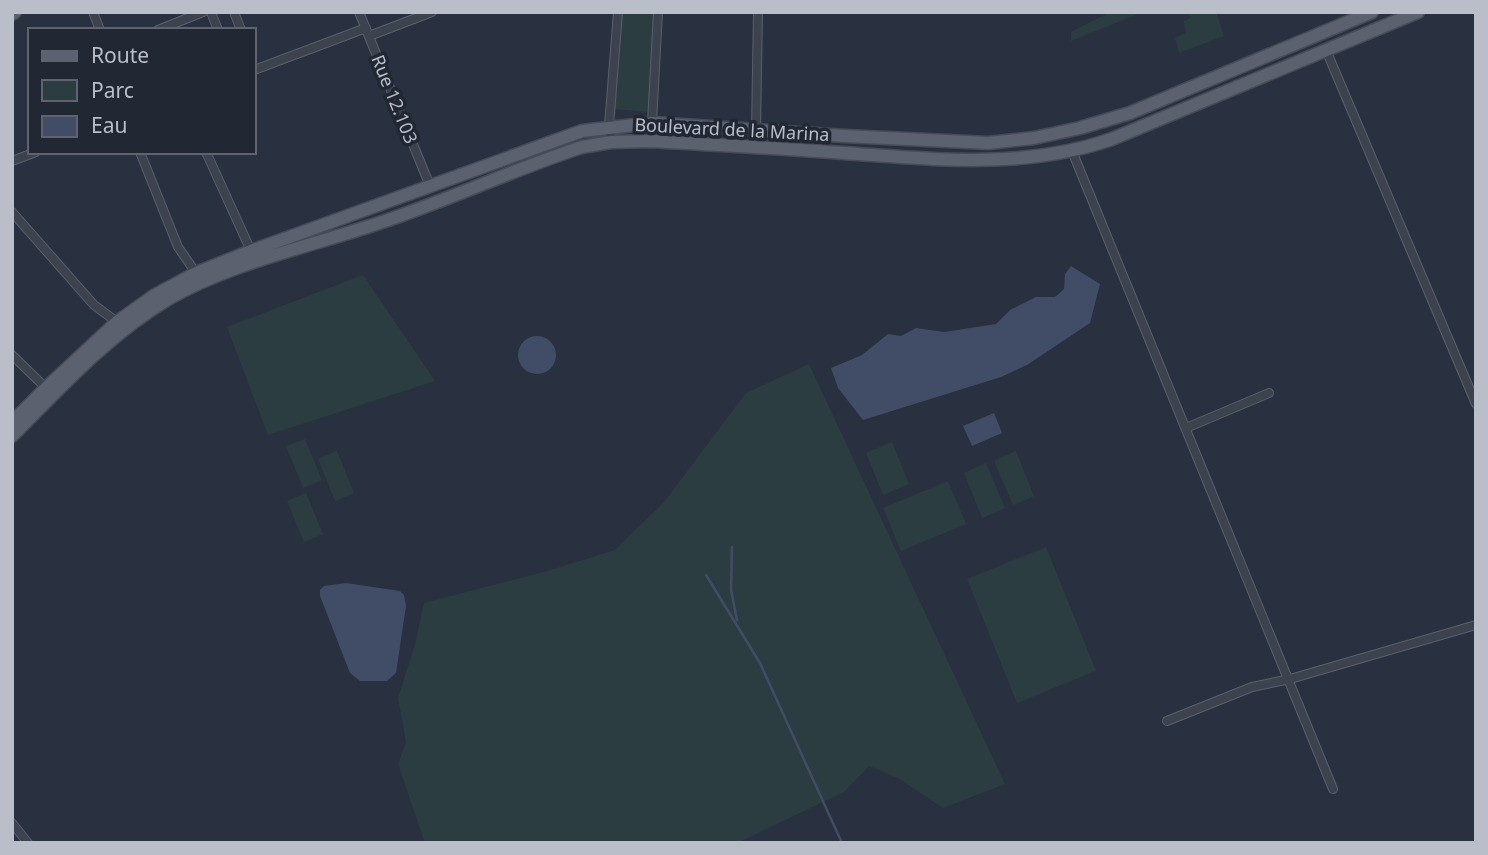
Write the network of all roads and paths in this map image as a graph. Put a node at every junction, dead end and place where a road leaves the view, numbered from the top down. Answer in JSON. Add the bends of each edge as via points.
{"nodes":[{"id":1,"x":203,"y":12,"type":"edge"},
{"id":2,"x":234,"y":12,"type":"edge"},
{"id":3,"x":359,"y":12,"type":"edge"},
{"id":4,"x":432,"y":12,"type":"edge"},
{"id":5,"x":618,"y":12,"type":"edge"},
{"id":6,"x":659,"y":12,"type":"edge"},
{"id":7,"x":758,"y":12,"type":"edge"},
{"id":8,"x":1372,"y":12,"type":"edge"},
{"id":9,"x":1418,"y":12,"type":"edge"},
{"id":10,"x":163,"y":28,"type":"edge"},
{"id":11,"x":241,"y":28,"type":"edge"},
{"id":12,"x":368,"y":32,"type":"junction"},
{"id":13,"x":1326,"y":50,"type":"junction"},
{"id":14,"x":256,"y":69,"type":"edge"},
{"id":15,"x":652,"y":122,"type":"junction"},
{"id":16,"x":609,"y":126,"type":"junction"},
{"id":17,"x":756,"y":129,"type":"junction"},
{"id":18,"x":651,"y":141,"type":"junction"},
{"id":19,"x":611,"y":142,"type":"junction"},
{"id":20,"x":1072,"y":151,"type":"junction"},
{"id":21,"x":31,"y":154,"type":"edge"},
{"id":22,"x":141,"y":154,"type":"edge"},
{"id":23,"x":207,"y":154,"type":"edge"},
{"id":24,"x":12,"y":161,"type":"edge"},
{"id":25,"x":430,"y":186,"type":"junction"},
{"id":26,"x":12,"y":212,"type":"edge"},
{"id":27,"x":251,"y":250,"type":"junction"},
{"id":28,"x":196,"y":273,"type":"junction"},
{"id":29,"x":117,"y":322,"type":"junction"},
{"id":30,"x":12,"y":355,"type":"edge"},
{"id":31,"x":46,"y":388,"type":"junction"},
{"id":32,"x":1269,"y":393,"type":"dead end"},
{"id":33,"x":1476,"y":404,"type":"edge"},
{"id":34,"x":12,"y":422,"type":"edge"},
{"id":35,"x":1186,"y":428,"type":"junction"},
{"id":36,"x":12,"y":436,"type":"edge"},
{"id":37,"x":1476,"y":625,"type":"edge"},
{"id":38,"x":1290,"y":680,"type":"junction"},
{"id":39,"x":1167,"y":721,"type":"dead end"},
{"id":40,"x":1333,"y":789,"type":"dead end"},
{"id":41,"x":12,"y":823,"type":"edge"},
{"id":42,"x":27,"y":843,"type":"edge"}],
"edges":[{"from":1,"to":10,"type":"street"},
{"from":2,"to":11,"type":"street"},
{"from":3,"to":12,"type":"street","name":"Rue 12.103"},
{"from":4,"to":12,"type":"street"},
{"from":5,"to":16,"type":"street"},
{"from":6,"to":15,"type":"street"},
{"from":7,"to":17,"type":"street"},
{"from":8,"to":17,"type":"main road","name":"Boulevard de la Marina","via":[[1130,113],[1058,134],[988,143]]},
{"from":9,"to":13,"type":"main road","name":"Boulevard de la Marina"},
{"from":12,"to":14,"type":"street"},
{"from":12,"to":25,"type":"street","name":"Rue 12.103"},
{"from":13,"to":20,"type":"main road","name":"Boulevard de la Marina"},
{"from":13,"to":33,"type":"street"},
{"from":15,"to":16,"type":"main road","name":"Boulevard de la Marina"},
{"from":15,"to":17,"type":"main road","name":"Boulevard de la Marina"},
{"from":15,"to":18,"type":"street"},
{"from":16,"to":19,"type":"street"},
{"from":16,"to":25,"type":"main road","name":"Boulevard de la Marina","via":[[555,139]]},
{"from":18,"to":19,"type":"main road","name":"Boulevard de la Marina"},
{"from":18,"to":20,"type":"main road","name":"Boulevard de la Marina","via":[[953,161]]},
{"from":19,"to":36,"type":"main road","name":"Boulevard de la Marina","via":[[565,153],[369,227],[275,254],[170,298],[125,328]]},
{"from":20,"to":35,"type":"street"},
{"from":21,"to":24,"type":"street"},
{"from":22,"to":28,"type":"street","via":[[178,247]]},
{"from":23,"to":27,"type":"street"},
{"from":25,"to":27,"type":"main road","name":"Boulevard de la Marina"},
{"from":26,"to":29,"type":"street","via":[[94,305]]},
{"from":27,"to":28,"type":"main road","name":"Boulevard de la Marina"},
{"from":28,"to":29,"type":"main road","name":"Boulevard de la Marina"},
{"from":29,"to":31,"type":"main road","name":"Boulevard de la Marina"},
{"from":30,"to":31,"type":"street"},
{"from":31,"to":34,"type":"main road","name":"Boulevard de la Marina"},
{"from":32,"to":35,"type":"street"},
{"from":35,"to":38,"type":"street"},
{"from":37,"to":38,"type":"street"},
{"from":38,"to":39,"type":"street","via":[[1252,687]]},
{"from":38,"to":40,"type":"street"},
{"from":41,"to":42,"type":"street"}]}
